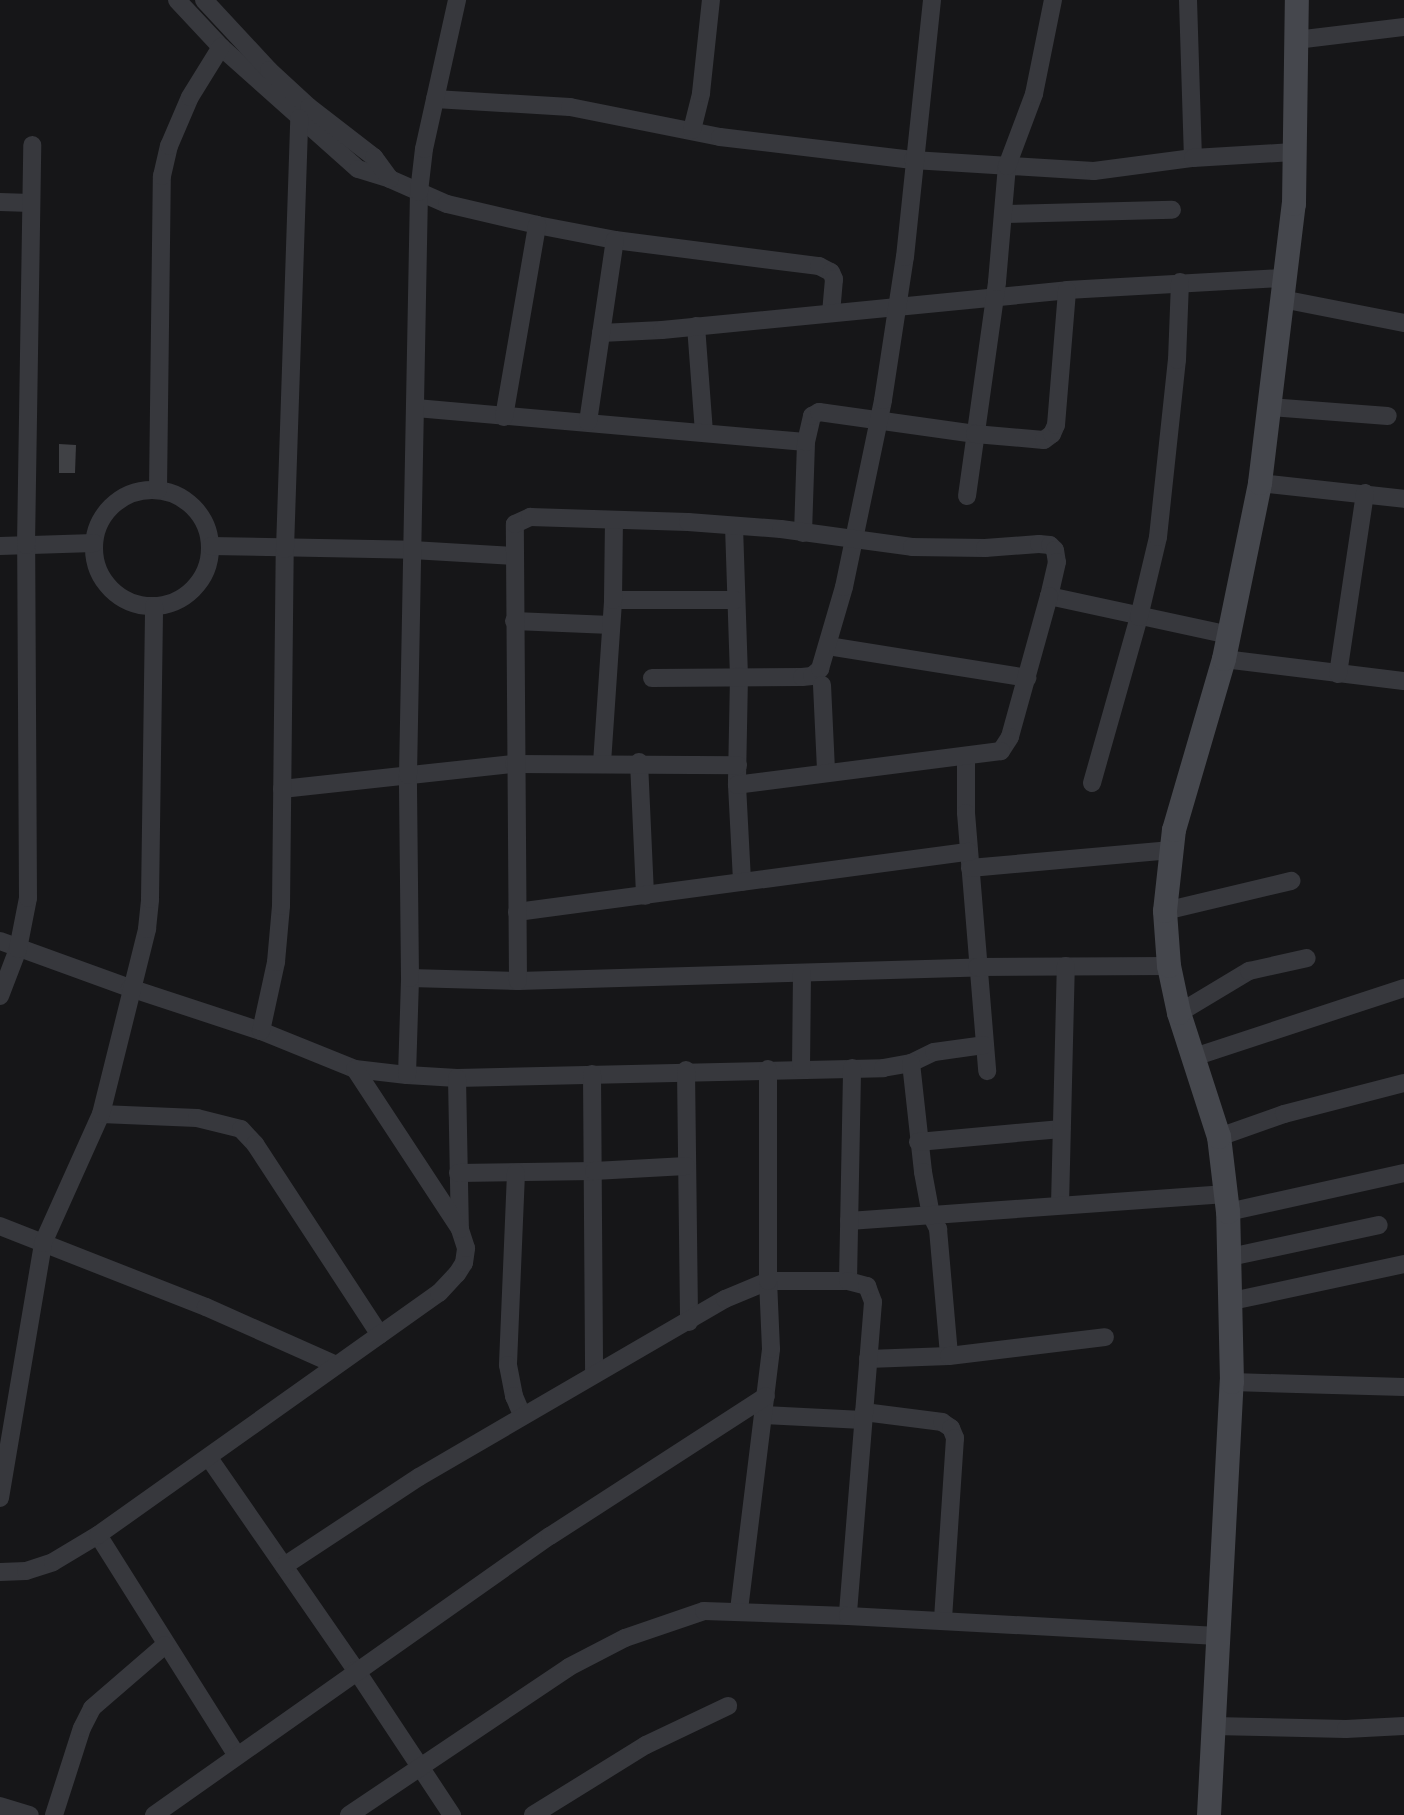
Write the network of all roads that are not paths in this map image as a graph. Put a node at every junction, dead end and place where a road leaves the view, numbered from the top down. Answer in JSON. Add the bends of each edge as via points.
{"nodes":[{"id":1,"x":177,"y":0,"type":"edge"},
{"id":2,"x":204,"y":0,"type":"edge"},
{"id":3,"x":457,"y":0,"type":"edge"},
{"id":4,"x":711,"y":0,"type":"edge"},
{"id":5,"x":932,"y":0,"type":"edge"},
{"id":6,"x":1053,"y":0,"type":"edge"},
{"id":7,"x":1188,"y":0,"type":"edge"},
{"id":8,"x":1297,"y":0,"type":"edge"},
{"id":9,"x":1404,"y":27,"type":"edge"},
{"id":10,"x":1296,"y":40,"type":"junction"},
{"id":11,"x":222,"y":47,"type":"junction"},
{"id":12,"x":435,"y":99,"type":"junction"},
{"id":13,"x":299,"y":118,"type":"junction"},
{"id":14,"x":692,"y":130,"type":"junction"},
{"id":15,"x":32,"y":145,"type":"dead end"},
{"id":16,"x":1293,"y":152,"type":"junction"},
{"id":17,"x":1193,"y":158,"type":"junction"},
{"id":18,"x":913,"y":160,"type":"junction"},
{"id":19,"x":1007,"y":166,"type":"junction"},
{"id":20,"x":390,"y":179,"type":"junction"},
{"id":21,"x":419,"y":192,"type":"junction"},
{"id":22,"x":0,"y":202,"type":"edge"},
{"id":23,"x":32,"y":203,"type":"junction"},
{"id":24,"x":1172,"y":210,"type":"dead end"},
{"id":25,"x":1003,"y":214,"type":"junction"},
{"id":26,"x":537,"y":225,"type":"junction"},
{"id":27,"x":615,"y":240,"type":"junction"},
{"id":28,"x":1180,"y":282,"type":"junction"},
{"id":29,"x":1284,"y":289,"type":"junction"},
{"id":30,"x":1066,"y":290,"type":"junction"},
{"id":31,"x":994,"y":297,"type":"junction"},
{"id":32,"x":897,"y":307,"type":"junction"},
{"id":33,"x":831,"y":311,"type":"junction"},
{"id":34,"x":1404,"y":323,"type":"edge"},
{"id":35,"x":696,"y":326,"type":"junction"},
{"id":36,"x":600,"y":333,"type":"junction"},
{"id":37,"x":1269,"y":407,"type":"junction"},
{"id":38,"x":416,"y":408,"type":"junction"},
{"id":39,"x":1388,"y":416,"type":"dead end"},
{"id":40,"x":504,"y":417,"type":"junction"},
{"id":41,"x":878,"y":420,"type":"junction"},
{"id":42,"x":588,"y":422,"type":"junction"},
{"id":43,"x":704,"y":433,"type":"junction"},
{"id":44,"x":975,"y":434,"type":"junction"},
{"id":45,"x":806,"y":442,"type":"junction"},
{"id":46,"x":1260,"y":483,"type":"junction"},
{"id":47,"x":158,"y":490,"type":"junction"},
{"id":48,"x":1365,"y":493,"type":"junction"},
{"id":49,"x":967,"y":496,"type":"dead end"},
{"id":50,"x":1404,"y":499,"type":"edge"},
{"id":51,"x":614,"y":520,"type":"junction"},
{"id":52,"x":734,"y":526,"type":"junction"},
{"id":53,"x":803,"y":533,"type":"junction"},
{"id":54,"x":855,"y":541,"type":"junction"},
{"id":55,"x":94,"y":543,"type":"junction"},
{"id":56,"x":26,"y":545,"type":"junction"},
{"id":57,"x":0,"y":546,"type":"edge"},
{"id":58,"x":211,"y":546,"type":"junction"},
{"id":59,"x":285,"y":549,"type":"junction"},
{"id":60,"x":412,"y":550,"type":"junction"},
{"id":61,"x":513,"y":556,"type":"junction"},
{"id":62,"x":1049,"y":596,"type":"junction"},
{"id":63,"x":613,"y":600,"type":"junction"},
{"id":64,"x":735,"y":600,"type":"junction"},
{"id":65,"x":155,"y":606,"type":"junction"},
{"id":66,"x":1139,"y":617,"type":"junction"},
{"id":67,"x":514,"y":621,"type":"junction"},
{"id":68,"x":611,"y":625,"type":"junction"},
{"id":69,"x":828,"y":646,"type":"junction"},
{"id":70,"x":1226,"y":647,"type":"junction"},
{"id":71,"x":1338,"y":674,"type":"junction"},
{"id":72,"x":739,"y":676,"type":"junction"},
{"id":73,"x":652,"y":678,"type":"dead end"},
{"id":74,"x":1027,"y":678,"type":"junction"},
{"id":75,"x":1404,"y":681,"type":"edge"},
{"id":76,"x":822,"y":685,"type":"dead end"},
{"id":77,"x":966,"y":756,"type":"junction"},
{"id":78,"x":639,"y":762,"type":"junction"},
{"id":79,"x":602,"y":763,"type":"junction"},
{"id":80,"x":514,"y":764,"type":"junction"},
{"id":81,"x":738,"y":765,"type":"junction"},
{"id":82,"x":826,"y":771,"type":"junction"},
{"id":83,"x":408,"y":775,"type":"junction"},
{"id":84,"x":1092,"y":783,"type":"dead end"},
{"id":85,"x":737,"y":785,"type":"junction"},
{"id":86,"x":282,"y":789,"type":"junction"},
{"id":87,"x":1171,"y":850,"type":"junction"},
{"id":88,"x":970,"y":860,"type":"junction"},
{"id":89,"x":1291,"y":881,"type":"dead end"},
{"id":90,"x":742,"y":882,"type":"junction"},
{"id":91,"x":645,"y":896,"type":"junction"},
{"id":92,"x":1165,"y":911,"type":"junction"},
{"id":93,"x":517,"y":912,"type":"junction"},
{"id":94,"x":0,"y":941,"type":"edge"},
{"id":95,"x":18,"y":948,"type":"junction"},
{"id":96,"x":1307,"y":958,"type":"dead end"},
{"id":97,"x":1066,"y":966,"type":"junction"},
{"id":98,"x":1168,"y":966,"type":"junction"},
{"id":99,"x":977,"y":967,"type":"junction"},
{"id":100,"x":802,"y":973,"type":"junction"},
{"id":101,"x":410,"y":978,"type":"junction"},
{"id":102,"x":518,"y":981,"type":"junction"},
{"id":103,"x":130,"y":988,"type":"junction"},
{"id":104,"x":1404,"y":988,"type":"edge"},
{"id":105,"x":0,"y":996,"type":"edge"},
{"id":106,"x":1179,"y":1013,"type":"junction"},
{"id":107,"x":261,"y":1031,"type":"junction"},
{"id":108,"x":984,"y":1045,"type":"junction"},
{"id":109,"x":1194,"y":1057,"type":"junction"},
{"id":110,"x":911,"y":1063,"type":"junction"},
{"id":111,"x":801,"y":1068,"type":"junction"},
{"id":112,"x":852,"y":1068,"type":"junction"},
{"id":113,"x":355,"y":1069,"type":"junction"},
{"id":114,"x":768,"y":1069,"type":"junction"},
{"id":115,"x":686,"y":1070,"type":"junction"},
{"id":116,"x":986,"y":1071,"type":"dead end"},
{"id":117,"x":592,"y":1074,"type":"junction"},
{"id":118,"x":407,"y":1075,"type":"junction"},
{"id":119,"x":457,"y":1077,"type":"junction"},
{"id":120,"x":1404,"y":1083,"type":"edge"},
{"id":121,"x":101,"y":1114,"type":"junction"},
{"id":122,"x":1061,"y":1129,"type":"junction"},
{"id":123,"x":1219,"y":1137,"type":"junction"},
{"id":124,"x":918,"y":1142,"type":"junction"},
{"id":125,"x":686,"y":1166,"type":"junction"},
{"id":126,"x":594,"y":1171,"type":"junction"},
{"id":127,"x":458,"y":1173,"type":"junction"},
{"id":128,"x":516,"y":1173,"type":"junction"},
{"id":129,"x":1404,"y":1173,"type":"edge"},
{"id":130,"x":1227,"y":1203,"type":"junction"},
{"id":131,"x":1060,"y":1205,"type":"junction"},
{"id":132,"x":931,"y":1215,"type":"junction"},
{"id":133,"x":849,"y":1221,"type":"junction"},
{"id":134,"x":1379,"y":1225,"type":"dead end"},
{"id":135,"x":0,"y":1226,"type":"edge"},
{"id":136,"x":460,"y":1229,"type":"junction"},
{"id":137,"x":43,"y":1243,"type":"junction"},
{"id":138,"x":1230,"y":1257,"type":"junction"},
{"id":139,"x":1404,"y":1265,"type":"edge"},
{"id":140,"x":768,"y":1281,"type":"junction"},
{"id":141,"x":848,"y":1281,"type":"junction"},
{"id":142,"x":1232,"y":1301,"type":"junction"},
{"id":143,"x":689,"y":1322,"type":"junction"},
{"id":144,"x":380,"y":1335,"type":"junction"},
{"id":145,"x":1105,"y":1337,"type":"dead end"},
{"id":146,"x":949,"y":1356,"type":"junction"},
{"id":147,"x":868,"y":1359,"type":"junction"},
{"id":148,"x":336,"y":1365,"type":"junction"},
{"id":149,"x":594,"y":1373,"type":"junction"},
{"id":150,"x":1232,"y":1382,"type":"junction"},
{"id":151,"x":1404,"y":1387,"type":"edge"},
{"id":152,"x":766,"y":1396,"type":"junction"},
{"id":153,"x":522,"y":1415,"type":"junction"},
{"id":154,"x":764,"y":1416,"type":"junction"},
{"id":155,"x":864,"y":1416,"type":"junction"},
{"id":156,"x":209,"y":1458,"type":"junction"},
{"id":157,"x":0,"y":1498,"type":"edge"},
{"id":158,"x":98,"y":1535,"type":"junction"},
{"id":159,"x":284,"y":1566,"type":"junction"},
{"id":160,"x":0,"y":1572,"type":"edge"},
{"id":161,"x":739,"y":1610,"type":"junction"},
{"id":162,"x":848,"y":1616,"type":"junction"},
{"id":163,"x":943,"y":1621,"type":"junction"},
{"id":164,"x":1217,"y":1636,"type":"junction"},
{"id":165,"x":165,"y":1645,"type":"junction"},
{"id":166,"x":356,"y":1670,"type":"junction"},
{"id":167,"x":728,"y":1706,"type":"dead end"},
{"id":168,"x":1213,"y":1726,"type":"junction"},
{"id":169,"x":1404,"y":1726,"type":"edge"},
{"id":170,"x":237,"y":1756,"type":"junction"},
{"id":171,"x":420,"y":1766,"type":"junction"},
{"id":172,"x":0,"y":1806,"type":"edge"},
{"id":173,"x":30,"y":1815,"type":"edge"},
{"id":174,"x":54,"y":1815,"type":"edge"},
{"id":175,"x":154,"y":1815,"type":"edge"},
{"id":176,"x":349,"y":1815,"type":"edge"},
{"id":177,"x":452,"y":1815,"type":"edge"},
{"id":178,"x":533,"y":1815,"type":"edge"},
{"id":179,"x":1209,"y":1815,"type":"edge"}],
"edges":[{"from":1,"to":11,"type":"street"},
{"from":2,"to":20,"type":"street","via":[[269,70],[374,157]]},
{"from":3,"to":12,"type":"street"},
{"from":4,"to":14,"type":"street","via":[[701,93]]},
{"from":5,"to":18,"type":"street"},
{"from":6,"to":19,"type":"street","via":[[1034,94]]},
{"from":7,"to":17,"type":"street"},
{"from":8,"to":10,"type":"main road"},
{"from":9,"to":10,"type":"street"},
{"from":10,"to":16,"type":"main road"},
{"from":11,"to":13,"type":"street"},
{"from":11,"to":47,"type":"street","via":[[190,97],[162,176]]},
{"from":12,"to":14,"type":"street","via":[[570,107]]},
{"from":12,"to":21,"type":"street"},
{"from":13,"to":20,"type":"street","via":[[358,169]]},
{"from":13,"to":59,"type":"street"},
{"from":14,"to":18,"type":"street"},
{"from":15,"to":23,"type":"street"},
{"from":16,"to":17,"type":"street"},
{"from":16,"to":29,"type":"main road","via":[[1294,204]]},
{"from":17,"to":19,"type":"street","via":[[1094,171]]},
{"from":18,"to":19,"type":"street"},
{"from":18,"to":32,"type":"street"},
{"from":19,"to":25,"type":"street"},
{"from":20,"to":21,"type":"street"},
{"from":21,"to":26,"type":"street","via":[[447,204]]},
{"from":21,"to":38,"type":"street"},
{"from":22,"to":23,"type":"street"},
{"from":23,"to":56,"type":"street"},
{"from":24,"to":25,"type":"street"},
{"from":25,"to":31,"type":"street"},
{"from":26,"to":27,"type":"street"},
{"from":26,"to":40,"type":"street"},
{"from":27,"to":33,"type":"street","via":[[819,266],[834,279]]},
{"from":27,"to":36,"type":"street"},
{"from":28,"to":29,"type":"street"},
{"from":28,"to":30,"type":"street"},
{"from":28,"to":66,"type":"street","via":[[1168,460],[1158,537]]},
{"from":29,"to":34,"type":"street"},
{"from":29,"to":37,"type":"main road"},
{"from":30,"to":31,"type":"street"},
{"from":30,"to":44,"type":"street","via":[[1052,435],[1044,440]]},
{"from":31,"to":32,"type":"street"},
{"from":31,"to":44,"type":"street"},
{"from":32,"to":33,"type":"street"},
{"from":32,"to":41,"type":"street"},
{"from":33,"to":35,"type":"street"},
{"from":35,"to":36,"type":"street"},
{"from":35,"to":43,"type":"street"},
{"from":36,"to":42,"type":"street"},
{"from":37,"to":39,"type":"street"},
{"from":37,"to":46,"type":"main road"},
{"from":38,"to":40,"type":"street"},
{"from":38,"to":60,"type":"street"},
{"from":40,"to":42,"type":"street"},
{"from":41,"to":44,"type":"street"},
{"from":41,"to":45,"type":"street","via":[[819,412],[812,416]]},
{"from":41,"to":54,"type":"street"},
{"from":42,"to":43,"type":"street"},
{"from":43,"to":45,"type":"street"},
{"from":44,"to":49,"type":"street"},
{"from":45,"to":53,"type":"street"},
{"from":46,"to":48,"type":"street"},
{"from":46,"to":70,"type":"main road"},
{"from":47,"to":55,"type":"street","via":[[122,498],[98,525]]},
{"from":47,"to":58,"type":"street","via":[[181,498],[200,514]]},
{"from":48,"to":50,"type":"street"},
{"from":48,"to":71,"type":"street"},
{"from":51,"to":52,"type":"street"},
{"from":51,"to":61,"type":"street","via":[[522,519],[513,530]]},
{"from":51,"to":63,"type":"street"},
{"from":52,"to":53,"type":"street"},
{"from":52,"to":64,"type":"street"},
{"from":53,"to":54,"type":"street"},
{"from":54,"to":62,"type":"street","via":[[953,549],[1050,544],[1057,562]]},
{"from":54,"to":69,"type":"street"},
{"from":55,"to":56,"type":"street"},
{"from":55,"to":65,"type":"street","via":[[95,563],[117,595],[135,604]]},
{"from":56,"to":57,"type":"street"},
{"from":56,"to":95,"type":"street","via":[[29,858],[28,898]]},
{"from":58,"to":59,"type":"street"},
{"from":58,"to":65,"type":"street","via":[[201,581],[172,603]]},
{"from":59,"to":60,"type":"street"},
{"from":59,"to":86,"type":"street"},
{"from":60,"to":61,"type":"street"},
{"from":60,"to":83,"type":"street"},
{"from":61,"to":67,"type":"street"},
{"from":62,"to":66,"type":"street"},
{"from":62,"to":74,"type":"street"},
{"from":63,"to":64,"type":"street"},
{"from":63,"to":68,"type":"street"},
{"from":64,"to":72,"type":"street"},
{"from":65,"to":103,"type":"street","via":[[150,899],[147,929]]},
{"from":66,"to":70,"type":"street"},
{"from":66,"to":84,"type":"street"},
{"from":67,"to":68,"type":"street"},
{"from":67,"to":80,"type":"street"},
{"from":68,"to":79,"type":"street"},
{"from":69,"to":72,"type":"street","via":[[813,676]]},
{"from":69,"to":74,"type":"street"},
{"from":70,"to":71,"type":"street"},
{"from":70,"to":87,"type":"main road"},
{"from":71,"to":75,"type":"street"},
{"from":72,"to":73,"type":"street"},
{"from":72,"to":81,"type":"street"},
{"from":74,"to":77,"type":"street","via":[[1006,746],[1001,751]]},
{"from":76,"to":82,"type":"street"},
{"from":77,"to":82,"type":"street"},
{"from":77,"to":88,"type":"street"},
{"from":78,"to":79,"type":"street"},
{"from":78,"to":81,"type":"street"},
{"from":78,"to":91,"type":"street"},
{"from":79,"to":80,"type":"street"},
{"from":80,"to":83,"type":"street"},
{"from":80,"to":93,"type":"street"},
{"from":81,"to":85,"type":"street"},
{"from":82,"to":85,"type":"street"},
{"from":83,"to":86,"type":"street"},
{"from":83,"to":101,"type":"street"},
{"from":85,"to":90,"type":"street"},
{"from":86,"to":107,"type":"street","via":[[281,906],[276,962]]},
{"from":87,"to":88,"type":"street"},
{"from":87,"to":92,"type":"main road"},
{"from":88,"to":90,"type":"street"},
{"from":88,"to":99,"type":"street"},
{"from":89,"to":92,"type":"street"},
{"from":90,"to":91,"type":"street"},
{"from":91,"to":93,"type":"street"},
{"from":92,"to":98,"type":"main road"},
{"from":93,"to":102,"type":"street"},
{"from":94,"to":95,"type":"street"},
{"from":95,"to":103,"type":"street"},
{"from":95,"to":105,"type":"street"},
{"from":96,"to":106,"type":"street","via":[[1249,971]]},
{"from":97,"to":98,"type":"street"},
{"from":97,"to":99,"type":"street"},
{"from":97,"to":122,"type":"street"},
{"from":98,"to":106,"type":"main road"},
{"from":99,"to":100,"type":"street"},
{"from":99,"to":108,"type":"street"},
{"from":100,"to":102,"type":"street"},
{"from":100,"to":111,"type":"street"},
{"from":101,"to":102,"type":"street"},
{"from":101,"to":118,"type":"street"},
{"from":103,"to":107,"type":"street"},
{"from":103,"to":121,"type":"street"},
{"from":104,"to":109,"type":"street"},
{"from":106,"to":109,"type":"main road"},
{"from":107,"to":113,"type":"street"},
{"from":108,"to":110,"type":"street","via":[[934,1052]]},
{"from":108,"to":116,"type":"street"},
{"from":109,"to":123,"type":"main road"},
{"from":110,"to":112,"type":"street"},
{"from":110,"to":124,"type":"street"},
{"from":111,"to":112,"type":"street"},
{"from":111,"to":114,"type":"street"},
{"from":112,"to":133,"type":"street"},
{"from":113,"to":118,"type":"street"},
{"from":113,"to":136,"type":"street"},
{"from":114,"to":115,"type":"street"},
{"from":114,"to":140,"type":"street"},
{"from":115,"to":117,"type":"street"},
{"from":115,"to":125,"type":"street"},
{"from":117,"to":119,"type":"street"},
{"from":117,"to":126,"type":"street"},
{"from":118,"to":119,"type":"street"},
{"from":119,"to":127,"type":"street"},
{"from":120,"to":123,"type":"street","via":[[1284,1114]]},
{"from":121,"to":137,"type":"street"},
{"from":121,"to":144,"type":"street","via":[[197,1118],[242,1129]]},
{"from":122,"to":124,"type":"street"},
{"from":122,"to":131,"type":"street"},
{"from":123,"to":130,"type":"main road"},
{"from":124,"to":132,"type":"street"},
{"from":125,"to":126,"type":"street"},
{"from":125,"to":143,"type":"street"},
{"from":126,"to":128,"type":"street"},
{"from":126,"to":149,"type":"street"},
{"from":127,"to":128,"type":"street"},
{"from":127,"to":136,"type":"street"},
{"from":128,"to":153,"type":"street","via":[[508,1365]]},
{"from":129,"to":130,"type":"street"},
{"from":130,"to":131,"type":"street"},
{"from":130,"to":138,"type":"main road"},
{"from":131,"to":132,"type":"street"},
{"from":132,"to":133,"type":"street"},
{"from":132,"to":146,"type":"street","via":[[938,1229]]},
{"from":133,"to":141,"type":"street"},
{"from":134,"to":138,"type":"street"},
{"from":135,"to":137,"type":"street"},
{"from":136,"to":144,"type":"street","via":[[466,1248],[457,1274],[439,1293]]},
{"from":137,"to":148,"type":"street","via":[[206,1307]]},
{"from":137,"to":157,"type":"street"},
{"from":138,"to":142,"type":"main road"},
{"from":139,"to":142,"type":"street"},
{"from":140,"to":141,"type":"street"},
{"from":140,"to":143,"type":"street"},
{"from":140,"to":152,"type":"street","via":[[771,1349]]},
{"from":141,"to":147,"type":"street","via":[[867,1286],[872,1293]]},
{"from":142,"to":150,"type":"main road"},
{"from":143,"to":149,"type":"street"},
{"from":144,"to":148,"type":"street"},
{"from":145,"to":146,"type":"street"},
{"from":146,"to":147,"type":"street"},
{"from":147,"to":155,"type":"street"},
{"from":148,"to":156,"type":"street"},
{"from":149,"to":153,"type":"street"},
{"from":150,"to":151,"type":"street"},
{"from":150,"to":164,"type":"main road"},
{"from":152,"to":154,"type":"street"},
{"from":152,"to":166,"type":"street","via":[[550,1536]]},
{"from":153,"to":159,"type":"street"},
{"from":154,"to":155,"type":"street"},
{"from":154,"to":161,"type":"street"},
{"from":155,"to":162,"type":"street"},
{"from":155,"to":163,"type":"street","via":[[942,1422],[955,1438]]},
{"from":156,"to":158,"type":"street"},
{"from":156,"to":159,"type":"street"},
{"from":158,"to":160,"type":"street","via":[[53,1562],[26,1571]]},
{"from":158,"to":165,"type":"street"},
{"from":159,"to":166,"type":"street"},
{"from":161,"to":162,"type":"street"},
{"from":161,"to":171,"type":"street","via":[[704,1611],[625,1638],[569,1667]]},
{"from":162,"to":163,"type":"street"},
{"from":163,"to":164,"type":"street"},
{"from":164,"to":168,"type":"main road"},
{"from":165,"to":170,"type":"street"},
{"from":165,"to":174,"type":"street","via":[[92,1708]]},
{"from":166,"to":170,"type":"street"},
{"from":166,"to":171,"type":"street"},
{"from":167,"to":178,"type":"street","via":[[646,1745]]},
{"from":168,"to":169,"type":"street"},
{"from":168,"to":179,"type":"main road"},
{"from":170,"to":175,"type":"street"},
{"from":171,"to":176,"type":"street"},
{"from":171,"to":177,"type":"street"},
{"from":172,"to":173,"type":"street"}]}
